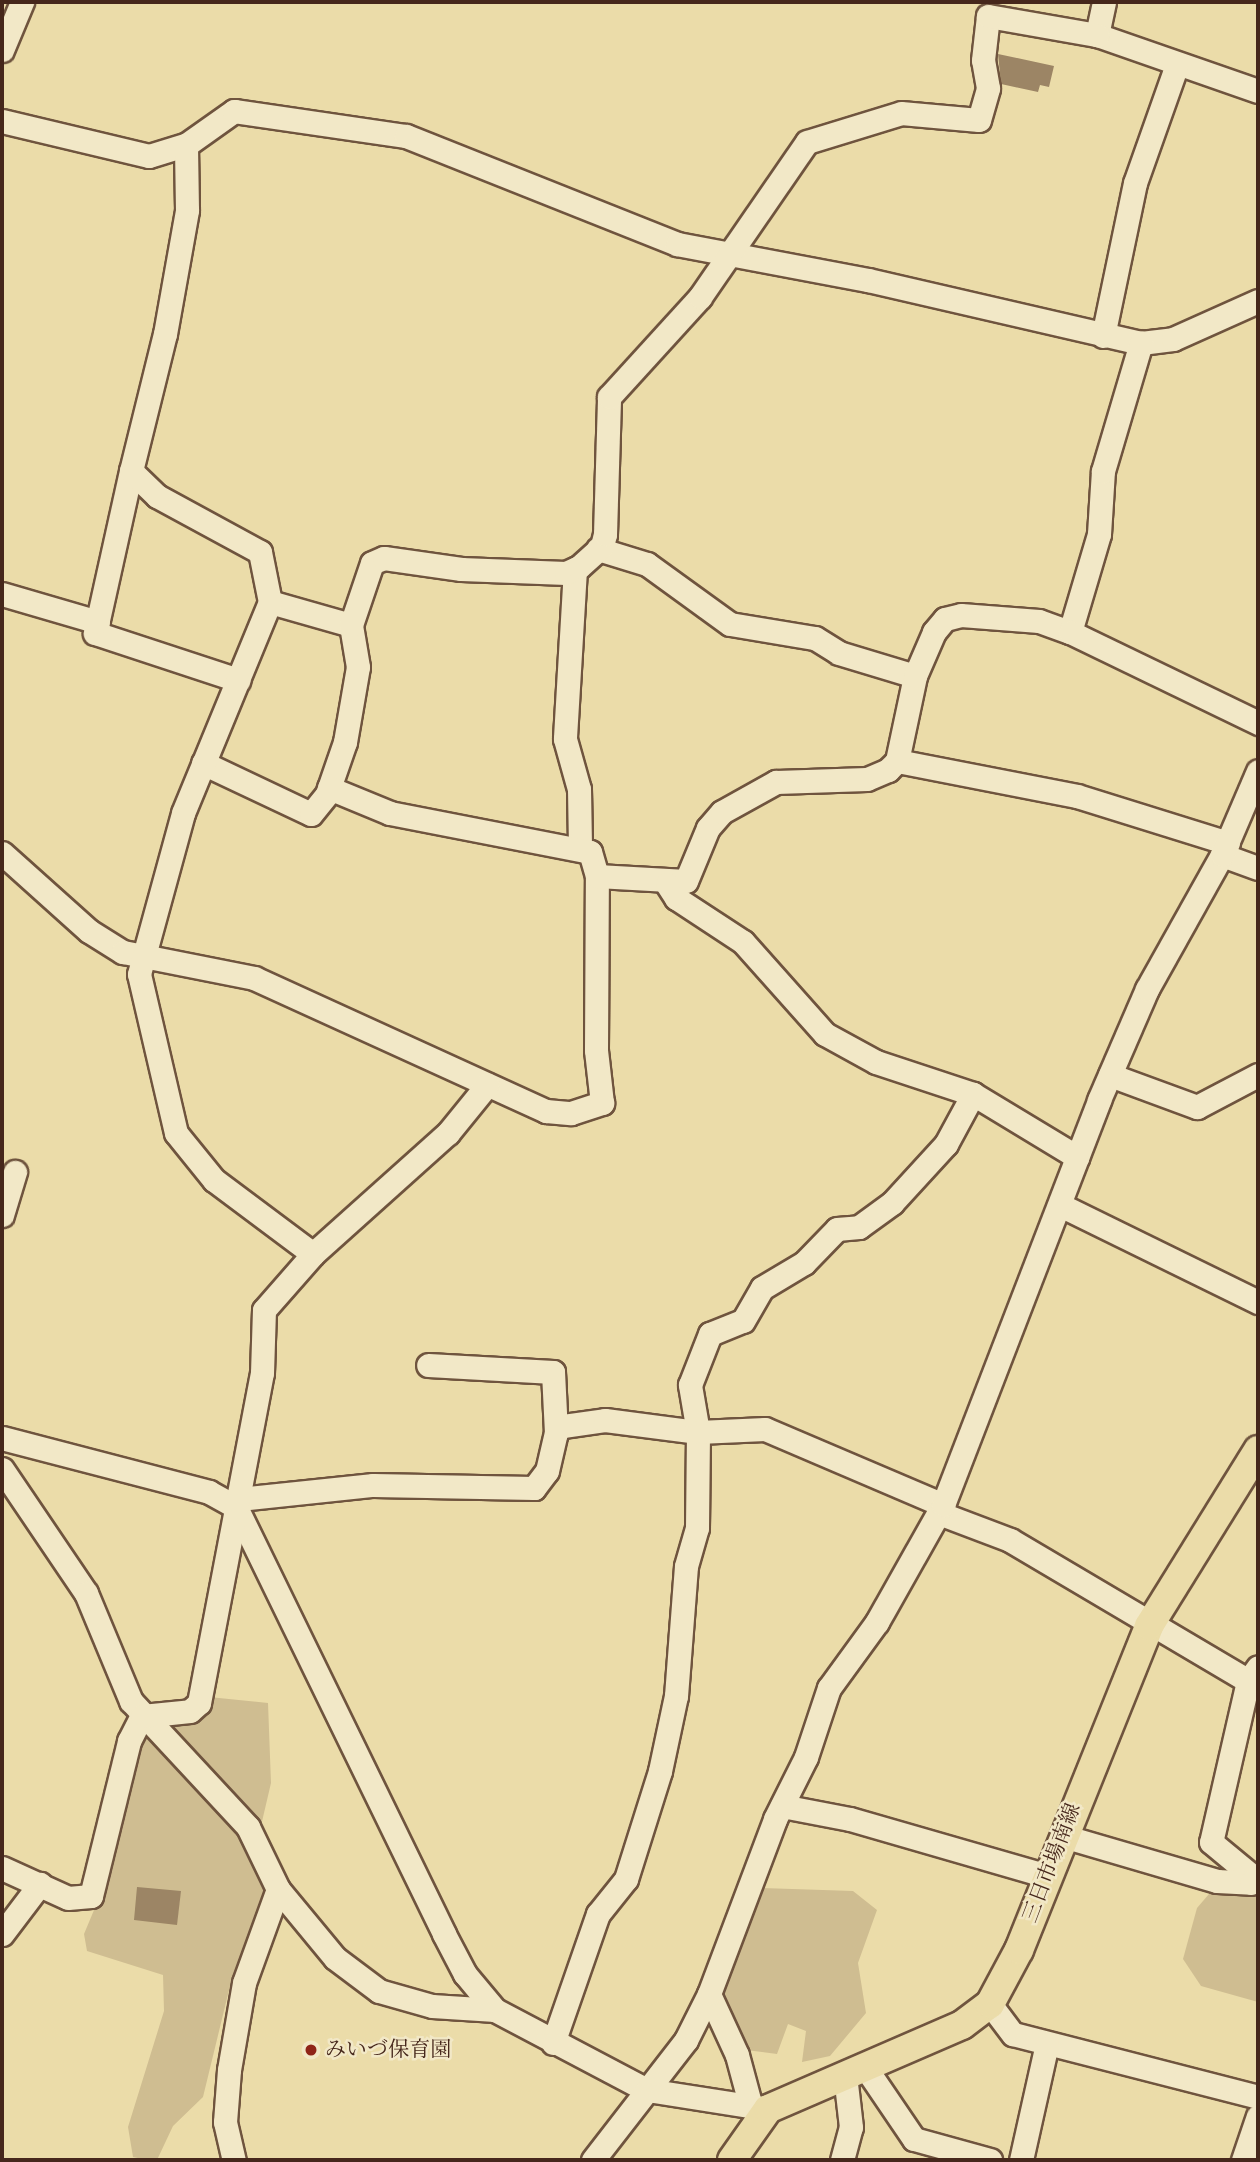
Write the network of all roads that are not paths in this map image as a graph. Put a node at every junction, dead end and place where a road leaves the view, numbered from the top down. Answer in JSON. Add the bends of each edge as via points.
{"nodes":[{"id":1,"x":22,"y":2,"type":"edge"},
{"id":2,"x":1104,"y":2,"type":"edge"},
{"id":3,"x":988,"y":9,"type":"edge"},
{"id":4,"x":1097,"y":35,"type":"junction"},
{"id":5,"x":2,"y":50,"type":"edge"},
{"id":6,"x":1176,"y":67,"type":"junction"},
{"id":7,"x":1258,"y":91,"type":"edge"},
{"id":8,"x":2,"y":121,"type":"edge"},
{"id":9,"x":186,"y":145,"type":"junction"},
{"id":10,"x":730,"y":257,"type":"junction"},
{"id":11,"x":1258,"y":301,"type":"edge"},
{"id":12,"x":1103,"y":336,"type":"junction"},
{"id":13,"x":1141,"y":343,"type":"junction"},
{"id":14,"x":131,"y":471,"type":"junction"},
{"id":15,"x":598,"y":549,"type":"junction"},
{"id":16,"x":575,"y":569,"type":"junction"},
{"id":17,"x":2,"y":594,"type":"edge"},
{"id":18,"x":270,"y":602,"type":"junction"},
{"id":19,"x":98,"y":622,"type":"junction"},
{"id":20,"x":351,"y":625,"type":"junction"},
{"id":21,"x":1070,"y":632,"type":"junction"},
{"id":22,"x":915,"y":676,"type":"junction"},
{"id":23,"x":238,"y":680,"type":"junction"},
{"id":24,"x":1258,"y":723,"type":"edge"},
{"id":25,"x":897,"y":761,"type":"junction"},
{"id":26,"x":203,"y":763,"type":"junction"},
{"id":27,"x":1258,"y":771,"type":"edge"},
{"id":28,"x":329,"y":788,"type":"junction"},
{"id":29,"x":580,"y":848,"type":"junction"},
{"id":30,"x":1225,"y":849,"type":"junction"},
{"id":31,"x":2,"y":853,"type":"edge"},
{"id":32,"x":1258,"y":868,"type":"edge"},
{"id":33,"x":597,"y":876,"type":"junction"},
{"id":34,"x":667,"y":884,"type":"junction"},
{"id":35,"x":141,"y":957,"type":"junction"},
{"id":36,"x":1110,"y":1075,"type":"junction"},
{"id":37,"x":1258,"y":1075,"type":"edge"},
{"id":38,"x":487,"y":1086,"type":"junction"},
{"id":39,"x":973,"y":1094,"type":"junction"},
{"id":40,"x":1077,"y":1157,"type":"junction"},
{"id":41,"x":15,"y":1172,"type":"dead end"},
{"id":42,"x":1060,"y":1205,"type":"junction"},
{"id":43,"x":2,"y":1215,"type":"edge"},
{"id":44,"x":313,"y":1254,"type":"junction"},
{"id":45,"x":1258,"y":1302,"type":"edge"},
{"id":46,"x":428,"y":1365,"type":"dead end"},
{"id":47,"x":556,"y":1427,"type":"junction"},
{"id":48,"x":698,"y":1432,"type":"junction"},
{"id":49,"x":4,"y":1439,"type":"edge"},
{"id":50,"x":2,"y":1463,"type":"edge"},
{"id":51,"x":1254,"y":1465,"type":"edge"},
{"id":52,"x":2,"y":1469,"type":"edge"},
{"id":53,"x":238,"y":1503,"type":"junction"},
{"id":54,"x":941,"y":1509,"type":"junction"},
{"id":55,"x":1149,"y":1626,"type":"junction"},
{"id":56,"x":1253,"y":1674,"type":"edge"},
{"id":57,"x":142,"y":1716,"type":"junction"},
{"id":58,"x":782,"y":1805,"type":"junction"},
{"id":59,"x":1063,"y":1836,"type":"junction"},
{"id":60,"x":2,"y":1868,"type":"edge"},
{"id":61,"x":1048,"y":1875,"type":"junction"},
{"id":62,"x":1258,"y":1879,"type":"edge"},
{"id":63,"x":40,"y":1884,"type":"junction"},
{"id":64,"x":278,"y":1889,"type":"junction"},
{"id":65,"x":2,"y":1934,"type":"edge"},
{"id":66,"x":709,"y":1994,"type":"junction"},
{"id":67,"x":990,"y":2004,"type":"junction"},
{"id":68,"x":495,"y":2010,"type":"junction"},
{"id":69,"x":554,"y":2043,"type":"junction"},
{"id":70,"x":1047,"y":2043,"type":"junction"},
{"id":71,"x":855,"y":2071,"type":"junction"},
{"id":72,"x":647,"y":2090,"type":"junction"},
{"id":73,"x":1258,"y":2097,"type":"edge"},
{"id":74,"x":760,"y":2108,"type":"junction"},
{"id":75,"x":1258,"y":2116,"type":"edge"},
{"id":76,"x":234,"y":2160,"type":"edge"},
{"id":77,"x":593,"y":2160,"type":"edge"},
{"id":78,"x":733,"y":2160,"type":"edge"},
{"id":79,"x":842,"y":2160,"type":"edge"},
{"id":80,"x":990,"y":2160,"type":"edge"},
{"id":81,"x":1021,"y":2160,"type":"edge"},
{"id":82,"x":1243,"y":2160,"type":"edge"}],
"edges":[{"from":1,"to":5,"type":"street"},
{"from":2,"to":4,"type":"street"},
{"from":3,"to":4,"type":"street"},
{"from":3,"to":10,"type":"street","via":[[983,60],[988,88],[979,120],[901,113],[807,142]]},
{"from":4,"to":6,"type":"street"},
{"from":6,"to":7,"type":"street"},
{"from":6,"to":12,"type":"street","via":[[1135,183]]},
{"from":8,"to":9,"type":"street","via":[[128,154],[169,153]]},
{"from":9,"to":10,"type":"street","via":[[234,111],[406,136],[677,244]]},
{"from":9,"to":14,"type":"street","via":[[187,210],[165,334]]},
{"from":10,"to":12,"type":"street","via":[[868,280]]},
{"from":10,"to":15,"type":"street","via":[[670,333],[608,397],[606,534]]},
{"from":11,"to":13,"type":"street","via":[[1158,344]]},
{"from":12,"to":13,"type":"street"},
{"from":13,"to":21,"type":"street","via":[[1103,471],[1099,534]]},
{"from":14,"to":18,"type":"street","via":[[157,496],[260,552]]},
{"from":14,"to":19,"type":"street"},
{"from":15,"to":16,"type":"street"},
{"from":15,"to":22,"type":"street","via":[[654,568],[730,624],[815,638],[839,653]]},
{"from":16,"to":20,"type":"street","via":[[566,573],[461,569],[384,558],[372,563]]},
{"from":16,"to":29,"type":"street","via":[[565,739],[579,789]]},
{"from":17,"to":19,"type":"street"},
{"from":18,"to":20,"type":"street"},
{"from":18,"to":23,"type":"street"},
{"from":19,"to":23,"type":"street","via":[[95,634]]},
{"from":20,"to":28,"type":"street","via":[[358,667],[345,742]]},
{"from":21,"to":22,"type":"street","via":[[1039,621],[961,615],[945,619]]},
{"from":21,"to":24,"type":"street"},
{"from":22,"to":25,"type":"street"},
{"from":23,"to":26,"type":"street"},
{"from":25,"to":30,"type":"street","via":[[1077,796]]},
{"from":25,"to":34,"type":"street","via":[[867,779],[776,782],[722,812],[708,828],[686,881]]},
{"from":26,"to":28,"type":"street","via":[[311,814]]},
{"from":26,"to":35,"type":"street"},
{"from":27,"to":30,"type":"street"},
{"from":28,"to":29,"type":"street","via":[[390,813]]},
{"from":29,"to":33,"type":"street","via":[[590,852]]},
{"from":30,"to":32,"type":"street"},
{"from":30,"to":36,"type":"street","via":[[1147,989]]},
{"from":31,"to":35,"type":"street","via":[[89,931]]},
{"from":33,"to":34,"type":"street"},
{"from":33,"to":38,"type":"street","via":[[596,1050],[602,1103],[571,1113],[546,1111]]},
{"from":34,"to":39,"type":"street","via":[[676,898],[743,942],[825,1034],[876,1062]]},
{"from":35,"to":38,"type":"street","via":[[254,978]]},
{"from":35,"to":44,"type":"street","via":[[139,974],[176,1133],[214,1180]]},
{"from":36,"to":37,"type":"street","via":[[1197,1107]]},
{"from":36,"to":40,"type":"street"},
{"from":38,"to":44,"type":"street","via":[[448,1133]]},
{"from":39,"to":40,"type":"street"},
{"from":39,"to":48,"type":"street","via":[[946,1144],[892,1203],[859,1227],[837,1229],[804,1263],[762,1289],[743,1321],[710,1334],[690,1385]]},
{"from":40,"to":42,"type":"street"},
{"from":41,"to":43,"type":"street"},
{"from":42,"to":45,"type":"street"},
{"from":42,"to":54,"type":"street"},
{"from":44,"to":53,"type":"street","via":[[264,1310],[262,1373]]},
{"from":46,"to":47,"type":"street","via":[[553,1372]]},
{"from":47,"to":48,"type":"street","via":[[604,1420]]},
{"from":47,"to":53,"type":"street","via":[[547,1471],[534,1488],[373,1485]]},
{"from":48,"to":54,"type":"street","via":[[765,1429]]},
{"from":48,"to":69,"type":"street","via":[[697,1528],[686,1566],[677,1696],[660,1771],[626,1879],[598,1914]]},
{"from":49,"to":50,"type":"street"},
{"from":49,"to":53,"type":"street"},
{"from":51,"to":55,"type":"main road","name":"三日市場南線"},
{"from":52,"to":57,"type":"street","via":[[86,1593]]},
{"from":53,"to":57,"type":"street","via":[[200,1703],[190,1711]]},
{"from":53,"to":68,"type":"street","via":[[444,1934],[466,1974]]},
{"from":54,"to":55,"type":"street","via":[[1010,1540]]},
{"from":54,"to":58,"type":"street","via":[[877,1622],[829,1688],[806,1757]]},
{"from":55,"to":56,"type":"street"},
{"from":55,"to":59,"type":"main road","name":"三日市場南線"},
{"from":56,"to":62,"type":"street","via":[[1211,1842]]},
{"from":57,"to":63,"type":"street","via":[[128,1741],[96,1886],[82,1899]]},
{"from":57,"to":64,"type":"street","via":[[248,1827]]},
{"from":58,"to":61,"type":"street","via":[[850,1819]]},
{"from":58,"to":66,"type":"street"},
{"from":59,"to":61,"type":"main road","name":"三日市場南線"},
{"from":59,"to":62,"type":"street","via":[[1217,1881]]},
{"from":60,"to":63,"type":"street"},
{"from":61,"to":67,"type":"main road","name":"三日市場南線","via":[[1007,1977]]},
{"from":63,"to":65,"type":"street"},
{"from":64,"to":68,"type":"street","via":[[335,1958],[379,1991],[432,2006]]},
{"from":64,"to":76,"type":"street","via":[[244,1983],[229,2070],[225,2122]]},
{"from":66,"to":72,"type":"street","via":[[686,2040]]},
{"from":66,"to":74,"type":"street"},
{"from":67,"to":70,"type":"street","via":[[1013,2034]]},
{"from":67,"to":71,"type":"main road","name":"三日市場南線","via":[[962,2025]]},
{"from":68,"to":69,"type":"street"},
{"from":69,"to":72,"type":"street"},
{"from":70,"to":73,"type":"street"},
{"from":70,"to":81,"type":"street"},
{"from":71,"to":74,"type":"main road","name":"三日市場南線"},
{"from":71,"to":79,"type":"street","via":[[851,2127]]},
{"from":71,"to":80,"type":"street","via":[[914,2139]]},
{"from":72,"to":74,"type":"street"},
{"from":72,"to":77,"type":"street"},
{"from":74,"to":78,"type":"main road"},
{"from":75,"to":82,"type":"street"}]}
